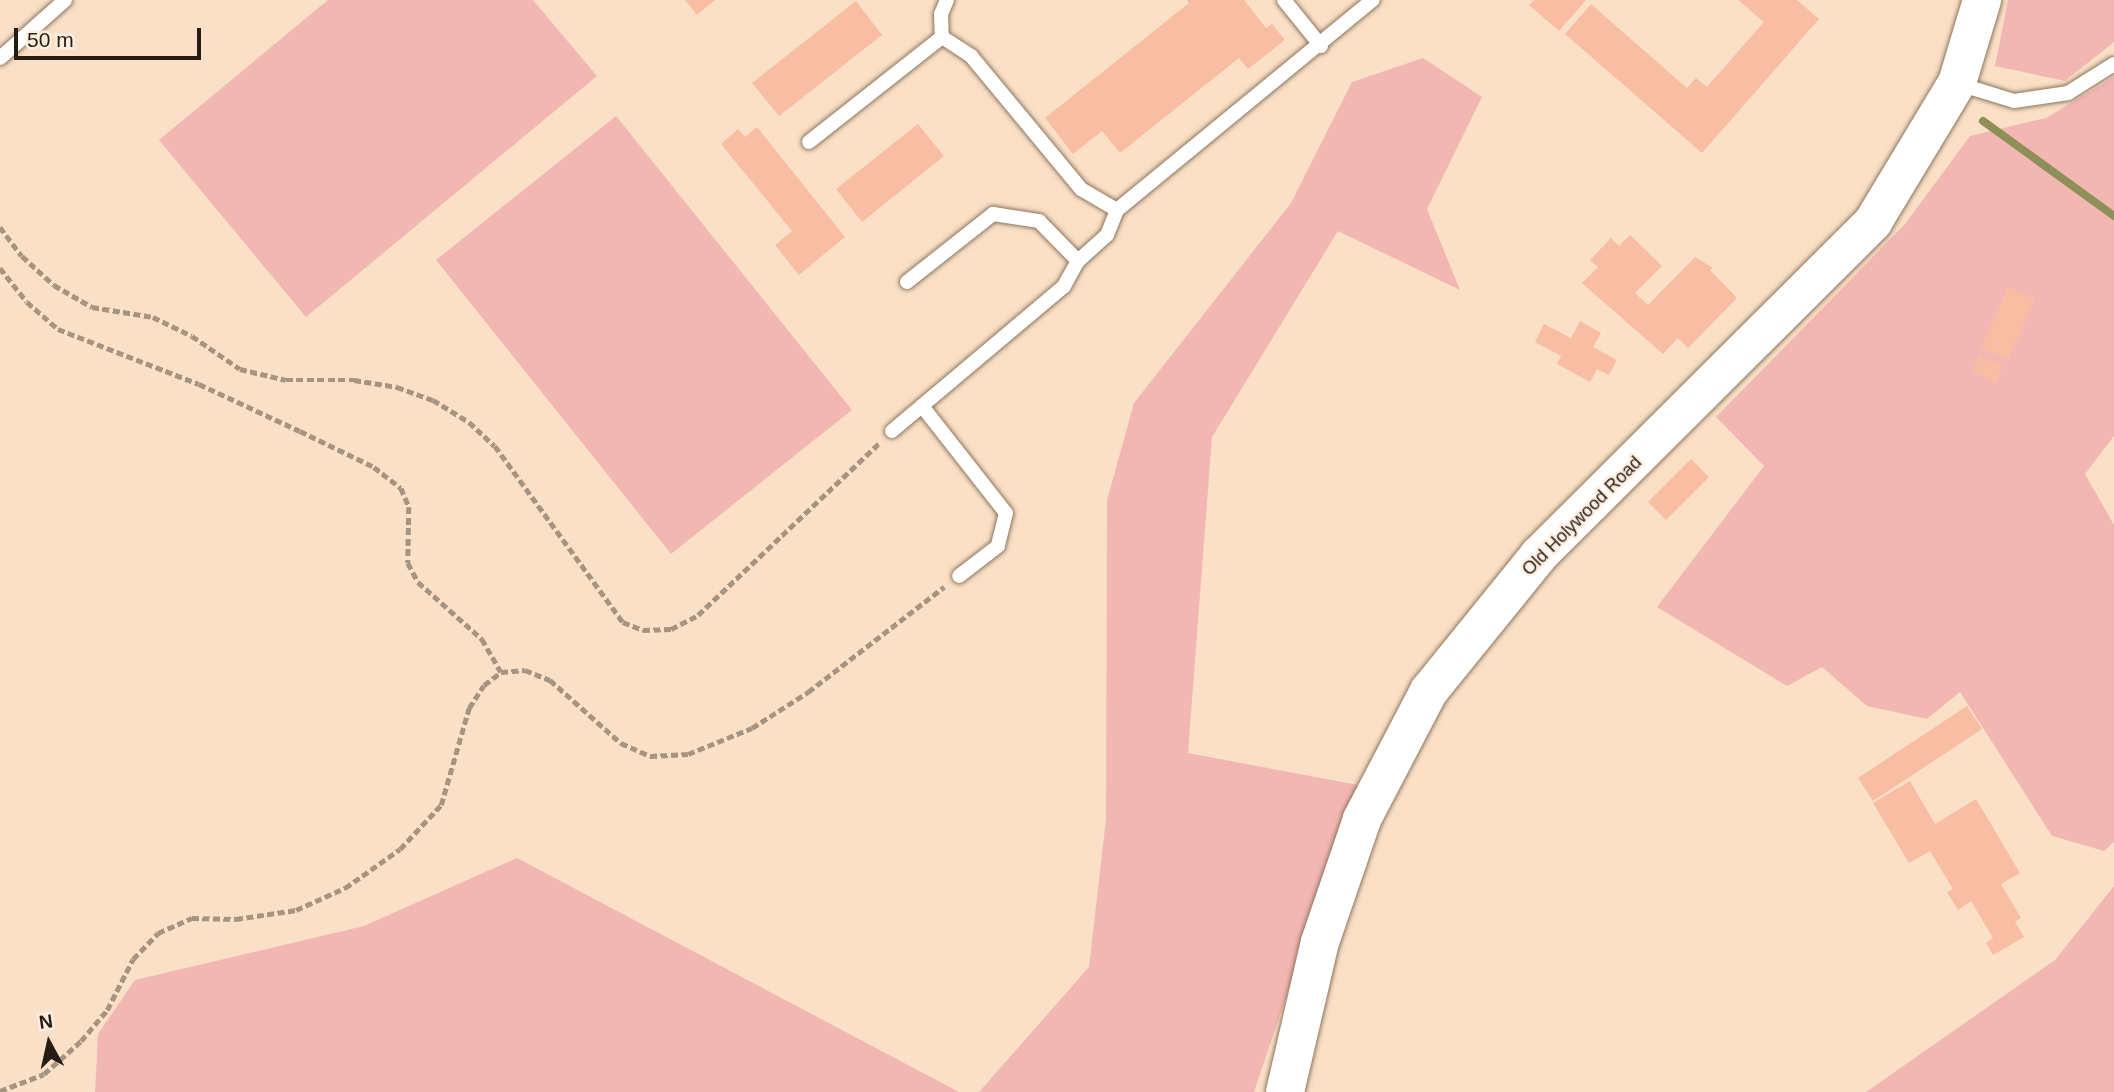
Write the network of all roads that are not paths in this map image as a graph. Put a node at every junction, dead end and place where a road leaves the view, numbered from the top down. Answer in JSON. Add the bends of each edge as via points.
{"nodes":[{"id":1,"x":65,"y":0,"type":"edge"},
{"id":2,"x":947,"y":0,"type":"edge"},
{"id":3,"x":1284,"y":0,"type":"edge"},
{"id":4,"x":1373,"y":0,"type":"edge"},
{"id":5,"x":1982,"y":0,"type":"edge"},
{"id":6,"x":942,"y":37,"type":"junction"},
{"id":7,"x":1321,"y":46,"type":"junction"},
{"id":8,"x":0,"y":58,"type":"edge"},
{"id":9,"x":2114,"y":64,"type":"edge"},
{"id":10,"x":1956,"y":83,"type":"junction"},
{"id":11,"x":809,"y":142,"type":"dead end"},
{"id":12,"x":1117,"y":211,"type":"junction"},
{"id":13,"x":1078,"y":261,"type":"junction"},
{"id":14,"x":906,"y":282,"type":"dead end"},
{"id":15,"x":922,"y":406,"type":"junction"},
{"id":16,"x":892,"y":431,"type":"road end"},
{"id":17,"x":959,"y":576,"type":"road end"},
{"id":18,"x":1285,"y":1092,"type":"edge"}],
"edges":[{"from":1,"to":8,"type":"lane"},
{"from":2,"to":6,"type":"lane","via":[[941,14]]},
{"from":3,"to":7,"type":"lane"},
{"from":4,"to":7,"type":"lane"},
{"from":5,"to":10,"type":"street","name":"Old Holywood Road"},
{"from":6,"to":11,"type":"lane"},
{"from":6,"to":12,"type":"lane","via":[[971,56],[1081,189]]},
{"from":7,"to":12,"type":"lane"},
{"from":9,"to":10,"type":"lane","via":[[2068,93],[2014,101]]},
{"from":10,"to":18,"type":"street","name":"Old Holywood Road","via":[[1873,222],[1539,555],[1429,691],[1362,819],[1320,942]]},
{"from":12,"to":13,"type":"lane","via":[[1107,234]]},
{"from":13,"to":14,"type":"lane","via":[[1039,221],[993,214]]},
{"from":13,"to":15,"type":"lane","via":[[1064,286]]},
{"from":15,"to":16,"type":"lane"},
{"from":15,"to":17,"type":"lane","via":[[1006,513],[998,546]]}]}
